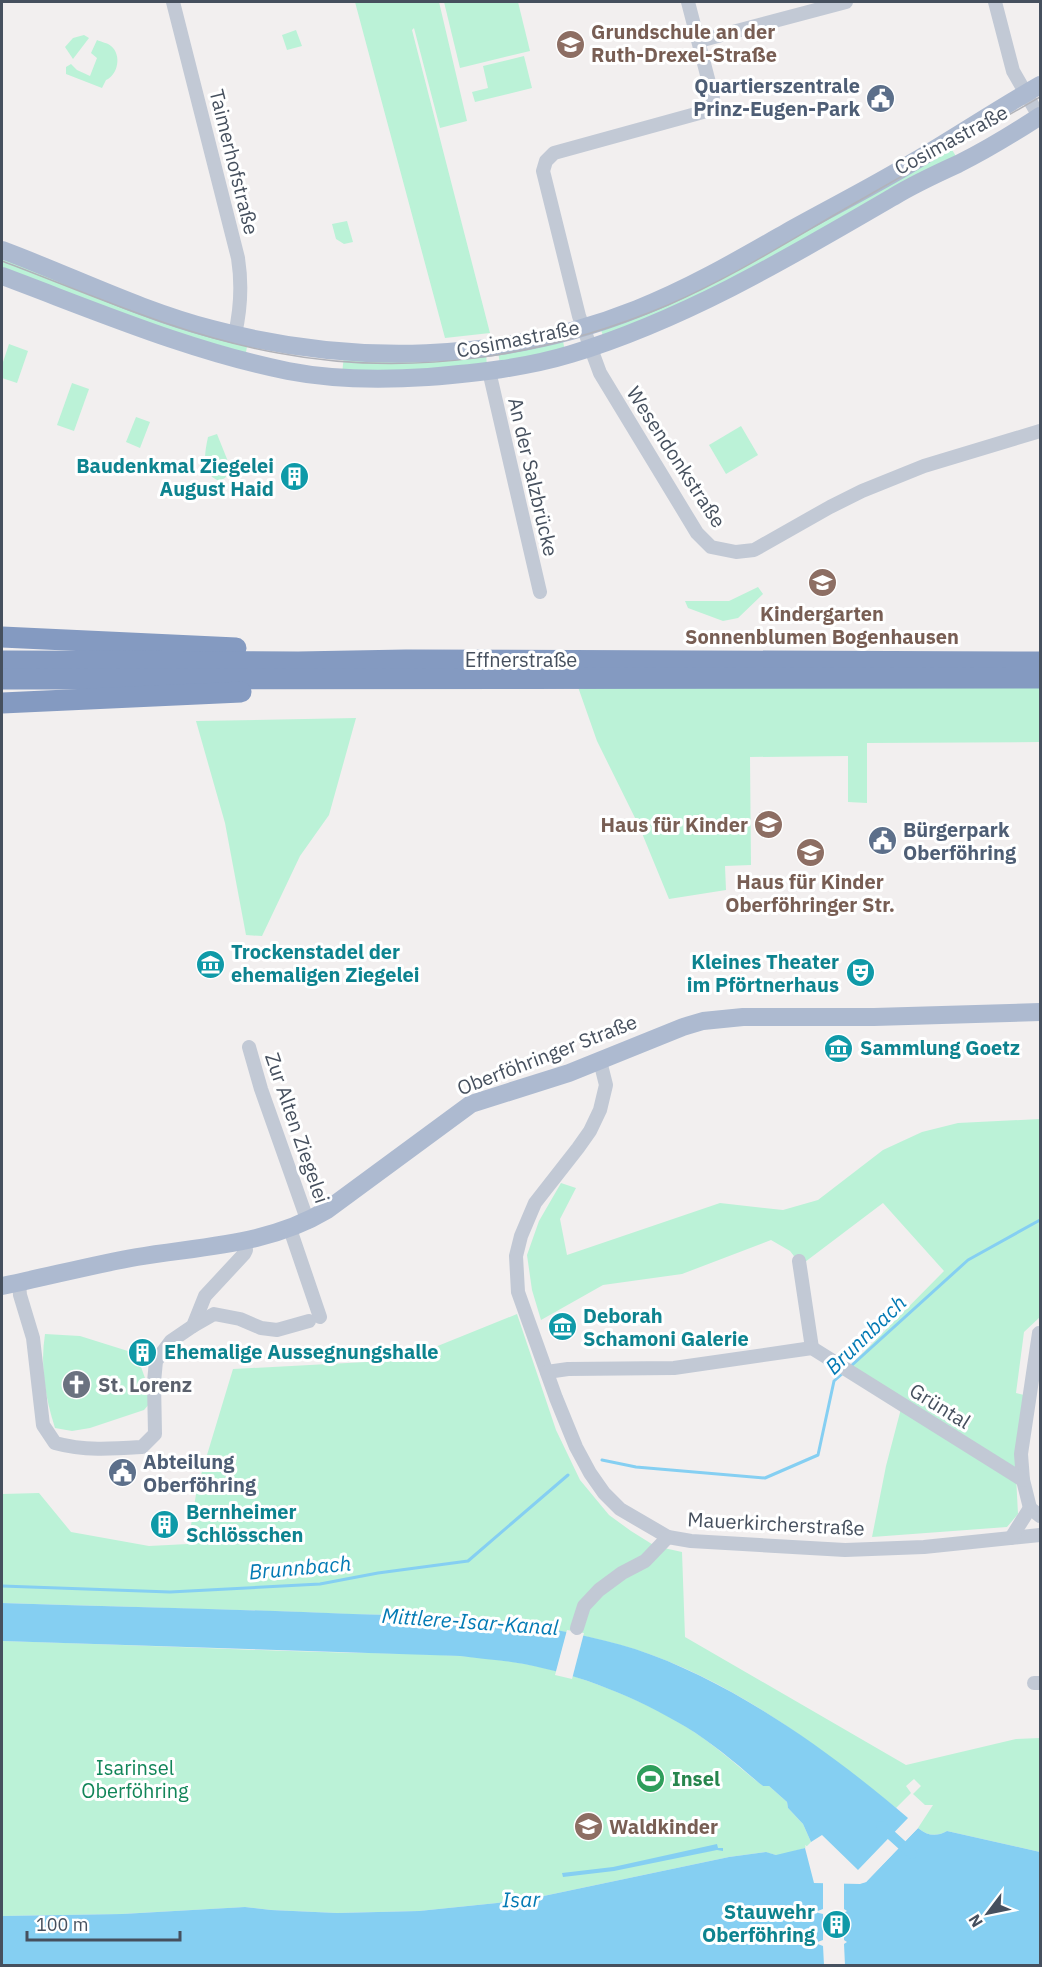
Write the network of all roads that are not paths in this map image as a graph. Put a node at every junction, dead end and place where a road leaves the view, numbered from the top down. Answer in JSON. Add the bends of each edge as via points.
{"nodes":[{"id":1,"x":172,"y":2,"type":"edge"},
{"id":2,"x":688,"y":2,"type":"edge"},
{"id":3,"x":846,"y":2,"type":"edge"},
{"id":4,"x":995,"y":2,"type":"edge"},
{"id":5,"x":699,"y":41,"type":"junction"},
{"id":6,"x":1033,"y":89,"type":"edge"},
{"id":7,"x":1040,"y":117,"type":"edge"},
{"id":8,"x":2,"y":250,"type":"edge"},
{"id":9,"x":2,"y":276,"type":"edge"},
{"id":10,"x":582,"y":327,"type":"junction"},
{"id":11,"x":235,"y":334,"type":"junction"},
{"id":12,"x":589,"y":348,"type":"junction"},
{"id":13,"x":489,"y":371,"type":"junction"},
{"id":14,"x":1041,"y":431,"type":"edge"},
{"id":15,"x":540,"y":592,"type":"dead end"},
{"id":16,"x":2,"y":637,"type":"edge"},
{"id":17,"x":2,"y":661,"type":"edge"},
{"id":18,"x":1041,"y":662,"type":"edge"},
{"id":19,"x":299,"y":671,"type":"junction"},
{"id":20,"x":1041,"y":678,"type":"edge"},
{"id":21,"x":2,"y":679,"type":"edge"},
{"id":22,"x":2,"y":704,"type":"edge"},
{"id":23,"x":1041,"y":1012,"type":"edge"},
{"id":24,"x":249,"y":1047,"type":"dead end"},
{"id":25,"x":600,"y":1061,"type":"junction"},
{"id":26,"x":308,"y":1222,"type":"junction"},
{"id":27,"x":290,"y":1229,"type":"junction"},
{"id":28,"x":245,"y":1242,"type":"junction"},
{"id":29,"x":799,"y":1261,"type":"dead end"},
{"id":30,"x":10,"y":1285,"type":"edge"},
{"id":31,"x":193,"y":1326,"type":"junction"},
{"id":32,"x":1039,"y":1333,"type":"dead end"},
{"id":33,"x":812,"y":1348,"type":"junction"},
{"id":34,"x":547,"y":1372,"type":"junction"},
{"id":35,"x":1023,"y":1479,"type":"junction"},
{"id":36,"x":1035,"y":1512,"type":"edge"},
{"id":37,"x":1041,"y":1535,"type":"edge"},
{"id":38,"x":668,"y":1537,"type":"junction"},
{"id":39,"x":1011,"y":1538,"type":"junction"},
{"id":40,"x":577,"y":1628,"type":"dead end"}],
"edges":[{"from":1,"to":11,"type":"street","name":"Taimerhofstraße","via":[[238,258],[242,283]]},
{"from":2,"to":5,"type":"street"},
{"from":3,"to":5,"type":"street"},
{"from":4,"to":6,"type":"street","via":[[1013,71]]},
{"from":5,"to":10,"type":"street","name":"Wesendonkstraße","via":[[713,98],[711,107],[554,153],[546,161],[543,171]]},
{"from":6,"to":7,"type":"street","name":"Cosimastraße"},
{"from":6,"to":10,"type":"main road","name":"Cosimastraße","via":[[914,162],[708,276],[637,309]]},
{"from":7,"to":12,"type":"main road","name":"Cosimastraße","via":[[741,282],[657,323]]},
{"from":8,"to":11,"type":"main road","name":"Cosimastraße","via":[[165,315]]},
{"from":9,"to":13,"type":"main road","name":"Cosimastraße","via":[[168,339],[290,371],[350,378]]},
{"from":10,"to":11,"type":"main road","name":"Cosimastraße","via":[[489,348],[403,355],[331,352]]},
{"from":10,"to":12,"type":"street","name":"Wesendonkstraße"},
{"from":12,"to":13,"type":"main road","name":"Cosimastraße"},
{"from":12,"to":14,"type":"street","name":"Wesendonkstraße","via":[[600,373],[697,532],[711,547],[736,552],[754,550],[830,507],[924,465]]},
{"from":13,"to":15,"type":"street","name":"An der Salzbrücke"},
{"from":16,"to":19,"type":"highway","via":[[238,648]]},
{"from":17,"to":19,"type":"highway","name":"Effnerstraße"},
{"from":18,"to":19,"type":"highway","name":"Effnerstraße","via":[[430,660]]},
{"from":19,"to":20,"type":"highway","name":"Effnerstraße"},
{"from":19,"to":21,"type":"highway","name":"Effnerstraße"},
{"from":19,"to":22,"type":"highway","via":[[234,693]]},
{"from":23,"to":25,"type":"main road","name":"Oberföhringer Straße","via":[[725,1018],[683,1026]]},
{"from":24,"to":26,"type":"street","name":"Zur Alten Ziegelei"},
{"from":25,"to":26,"type":"main road","name":"Oberföhringer Straße","via":[[471,1104]]},
{"from":25,"to":34,"type":"street","name":"Mauerkircherstraße","via":[[606,1085],[600,1110],[590,1131],[535,1203],[516,1256],[518,1292]]},
{"from":26,"to":27,"type":"main road","name":"Oberföhringer Straße"},
{"from":27,"to":28,"type":"main road","name":"Oberföhringer Straße"},
{"from":27,"to":31,"type":"street","via":[[314,1319],[278,1330],[214,1314]]},
{"from":28,"to":30,"type":"main road","name":"Oberföhringer Straße","via":[[135,1258]]},
{"from":28,"to":31,"type":"street","via":[[244,1254],[205,1296]]},
{"from":29,"to":33,"type":"street"},
{"from":30,"to":31,"type":"street","via":[[20,1294],[33,1338],[43,1425],[55,1443],[75,1449],[142,1447],[155,1434],[156,1361],[171,1341]]},
{"from":32,"to":35,"type":"street","via":[[1021,1454]]},
{"from":33,"to":34,"type":"street","via":[[674,1368]]},
{"from":33,"to":35,"type":"street","name":"Grüntal"},
{"from":34,"to":38,"type":"street","name":"Mauerkircherstraße","via":[[577,1450],[604,1493],[620,1509]]},
{"from":35,"to":36,"type":"street"},
{"from":36,"to":39,"type":"street"},
{"from":37,"to":39,"type":"street","name":"Mauerkircherstraße"},
{"from":38,"to":39,"type":"street","name":"Mauerkircherstraße","via":[[845,1550]]},
{"from":38,"to":40,"type":"street","via":[[645,1561],[599,1590],[585,1606]]}]}
